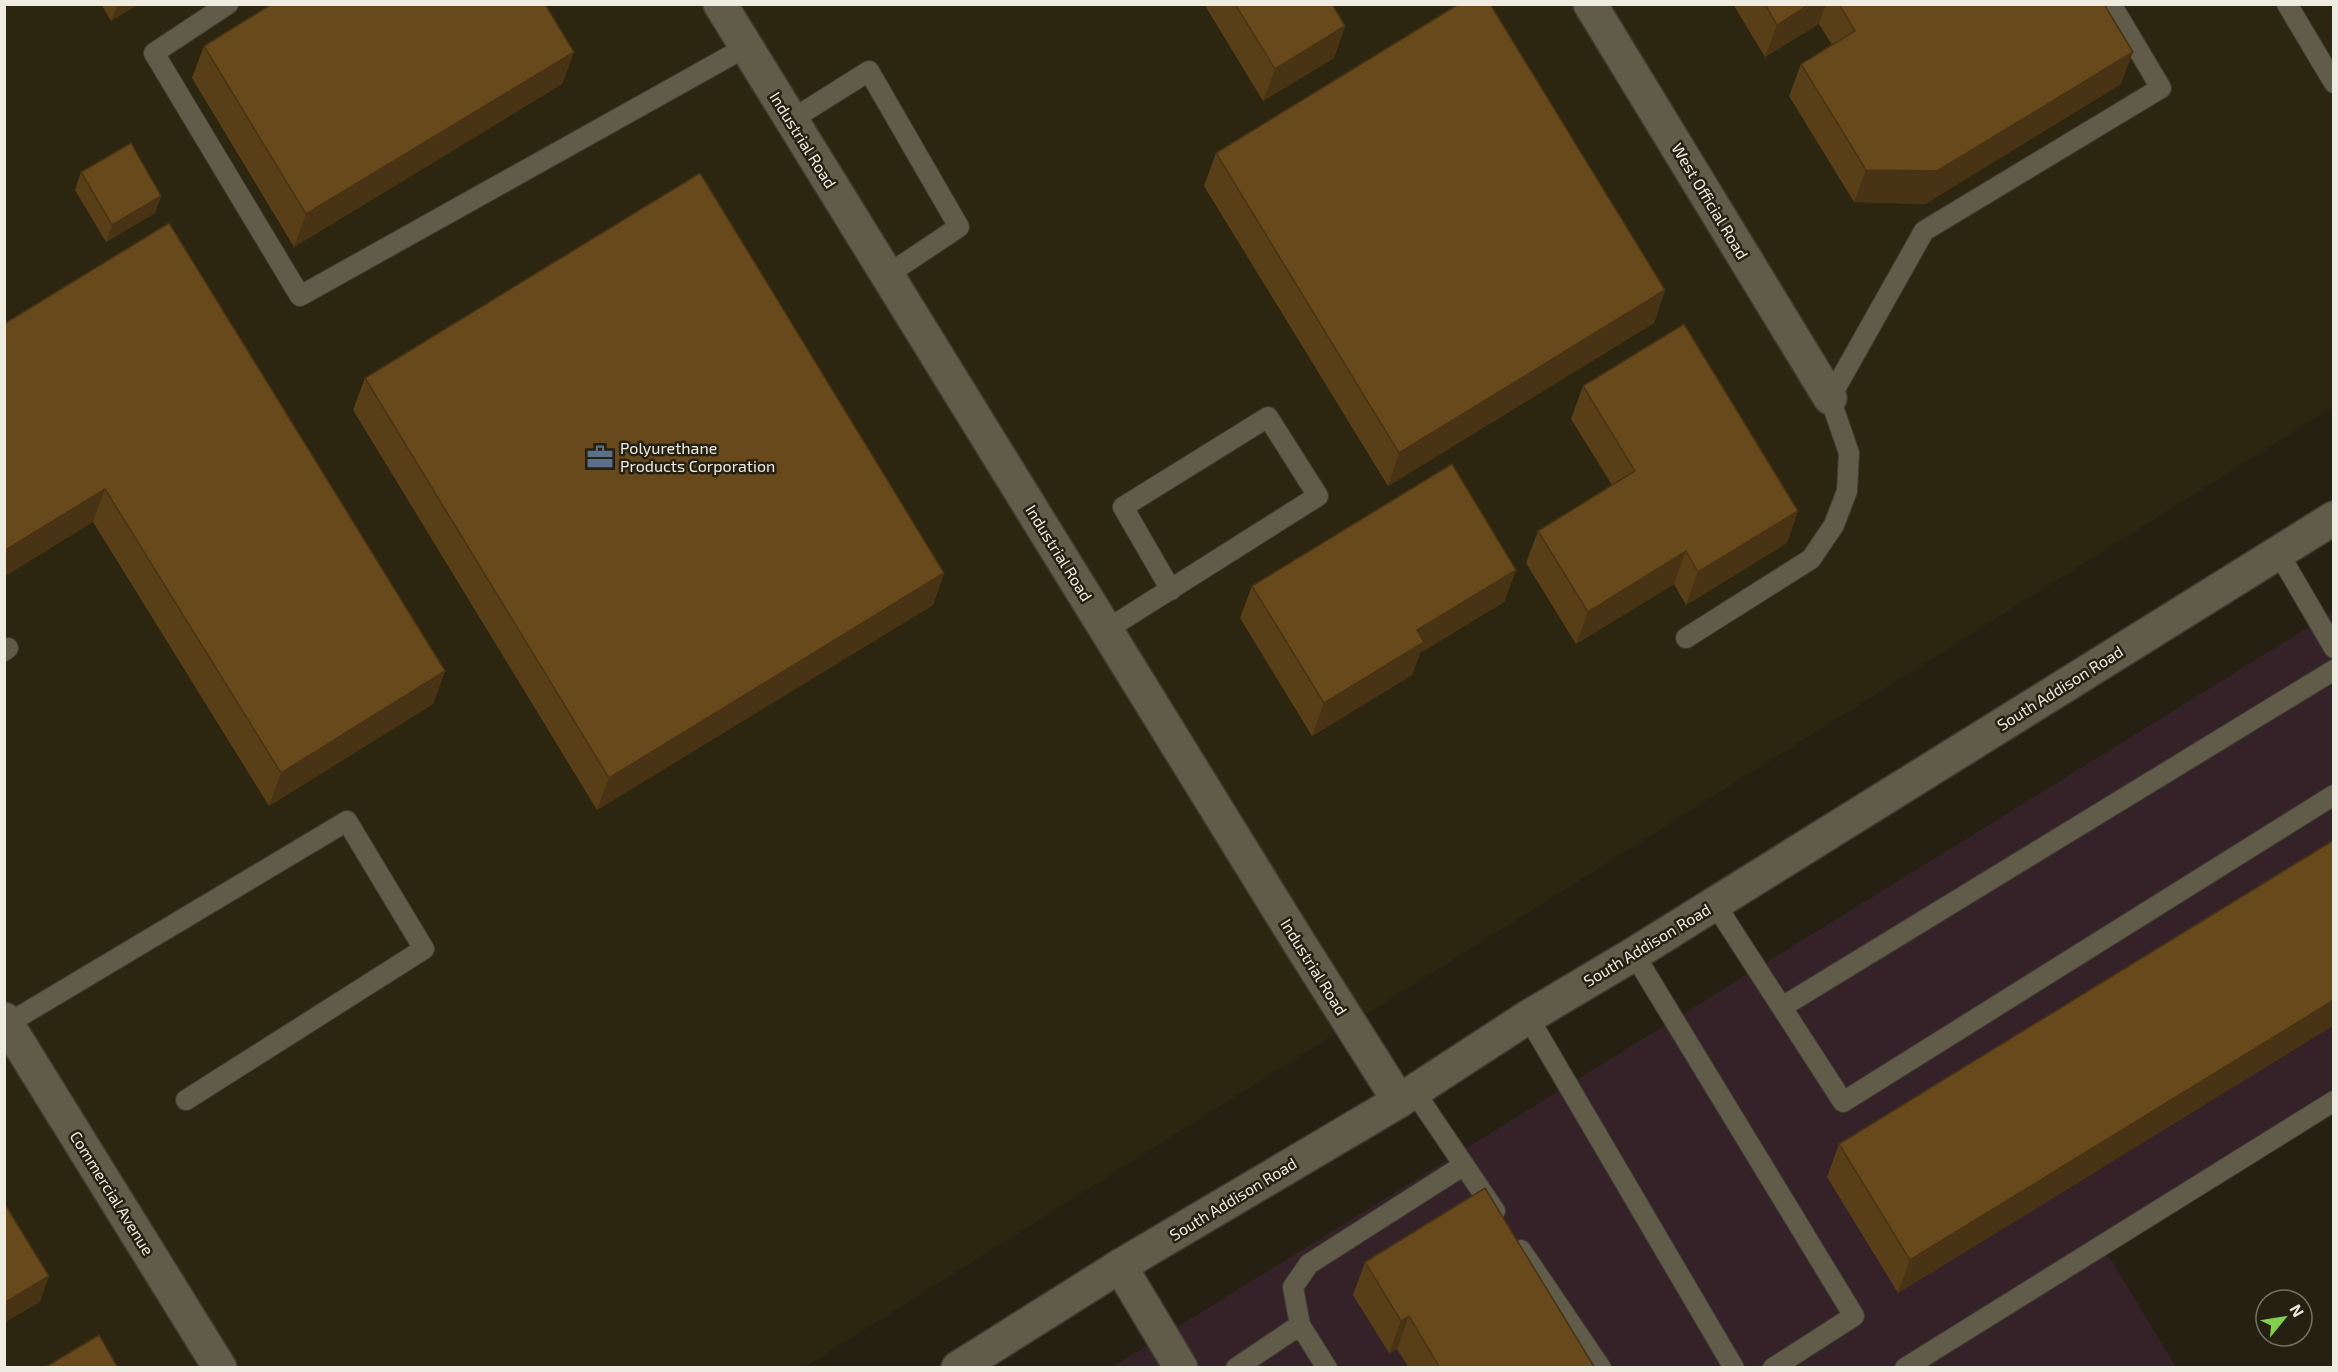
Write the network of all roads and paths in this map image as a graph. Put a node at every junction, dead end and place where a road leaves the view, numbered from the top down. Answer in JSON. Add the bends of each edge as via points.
{"nodes":[{"id":1,"x":228,"y":4,"type":"edge"},
{"id":2,"x":720,"y":4,"type":"edge"},
{"id":3,"x":1590,"y":4,"type":"edge"},
{"id":4,"x":2111,"y":4,"type":"edge"},
{"id":5,"x":2287,"y":4,"type":"edge"},
{"id":6,"x":746,"y":47,"type":"junction"},
{"id":7,"x":2334,"y":84,"type":"edge"},
{"id":8,"x":791,"y":120,"type":"junction"},
{"id":9,"x":887,"y":275,"type":"junction"},
{"id":10,"x":1830,"y":398,"type":"junction"},
{"id":11,"x":2334,"y":518,"type":"edge"},
{"id":12,"x":2278,"y":552,"type":"junction"},
{"id":13,"x":1171,"y":590,"type":"junction"},
{"id":14,"x":1106,"y":630,"type":"junction"},
{"id":15,"x":1686,"y":638,"type":"dead end"},
{"id":16,"x":2334,"y":648,"type":"edge"},
{"id":17,"x":2334,"y":670,"type":"edge"},
{"id":18,"x":2334,"y":795,"type":"edge"},
{"id":19,"x":1715,"y":904,"type":"junction"},
{"id":20,"x":1634,"y":954,"type":"junction"},
{"id":21,"x":1782,"y":1007,"type":"junction"},
{"id":22,"x":1528,"y":1017,"type":"junction"},
{"id":23,"x":6,"y":1021,"type":"edge"},
{"id":24,"x":1407,"y":1096,"type":"junction"},
{"id":25,"x":186,"y":1101,"type":"dead end"},
{"id":26,"x":2334,"y":1101,"type":"edge"},
{"id":27,"x":1464,"y":1165,"type":"junction"},
{"id":28,"x":1120,"y":1266,"type":"junction"},
{"id":29,"x":1300,"y":1324,"type":"junction"},
{"id":30,"x":220,"y":1368,"type":"edge"},
{"id":31,"x":958,"y":1368,"type":"edge"},
{"id":32,"x":1181,"y":1368,"type":"edge"},
{"id":33,"x":1236,"y":1368,"type":"edge"},
{"id":34,"x":1327,"y":1368,"type":"edge"},
{"id":35,"x":1601,"y":1368,"type":"edge"},
{"id":36,"x":1734,"y":1368,"type":"edge"},
{"id":37,"x":1773,"y":1368,"type":"edge"},
{"id":38,"x":1905,"y":1368,"type":"edge"}],
"edges":[{"from":1,"to":6,"type":"lane","via":[[154,53],[300,296]]},
{"from":2,"to":6,"type":"street","name":"Industrial Road"},
{"from":3,"to":10,"type":"street","name":"West Official Road"},
{"from":4,"to":10,"type":"lane","via":[[2161,88],[1924,231]]},
{"from":5,"to":7,"type":"lane"},
{"from":6,"to":8,"type":"street","name":"Industrial Road"},
{"from":8,"to":9,"type":"street","name":"Industrial Road"},
{"from":8,"to":9,"type":"lane","via":[[869,71],[958,227]]},
{"from":9,"to":14,"type":"street","name":"Industrial Road"},
{"from":10,"to":15,"type":"lane","via":[[1849,453],[1847,491],[1834,525],[1811,559]]},
{"from":11,"to":12,"type":"street","name":"South Addison Road"},
{"from":12,"to":16,"type":"lane"},
{"from":12,"to":19,"type":"street","name":"South Addison Road"},
{"from":13,"to":13,"type":"lane","via":[[1318,496],[1268,417],[1123,507]]},
{"from":13,"to":14,"type":"lane"},
{"from":14,"to":24,"type":"street","name":"Industrial Road"},
{"from":17,"to":21,"type":"lane"},
{"from":18,"to":21,"type":"lane","via":[[1843,1102]]},
{"from":19,"to":20,"type":"street","name":"South Addison Road"},
{"from":19,"to":21,"type":"lane"},
{"from":20,"to":22,"type":"street","name":"South Addison Road"},
{"from":20,"to":37,"type":"lane","via":[[1854,1316]]},
{"from":22,"to":24,"type":"street","name":"South Addison Road"},
{"from":22,"to":36,"type":"lane"},
{"from":23,"to":25,"type":"lane","via":[[347,821],[424,949]]},
{"from":23,"to":30,"type":"street","name":"Commercial Avenue"},
{"from":24,"to":27,"type":"lane"},
{"from":24,"to":28,"type":"street","name":"South Addison Road"},
{"from":26,"to":38,"type":"lane"},
{"from":27,"to":29,"type":"lane","via":[[1309,1264],[1293,1287]]},
{"from":27,"to":35,"type":"lane"},
{"from":28,"to":31,"type":"street","name":"South Addison Road"},
{"from":28,"to":32,"type":"street"},
{"from":29,"to":33,"type":"lane"},
{"from":29,"to":34,"type":"lane"}]}
